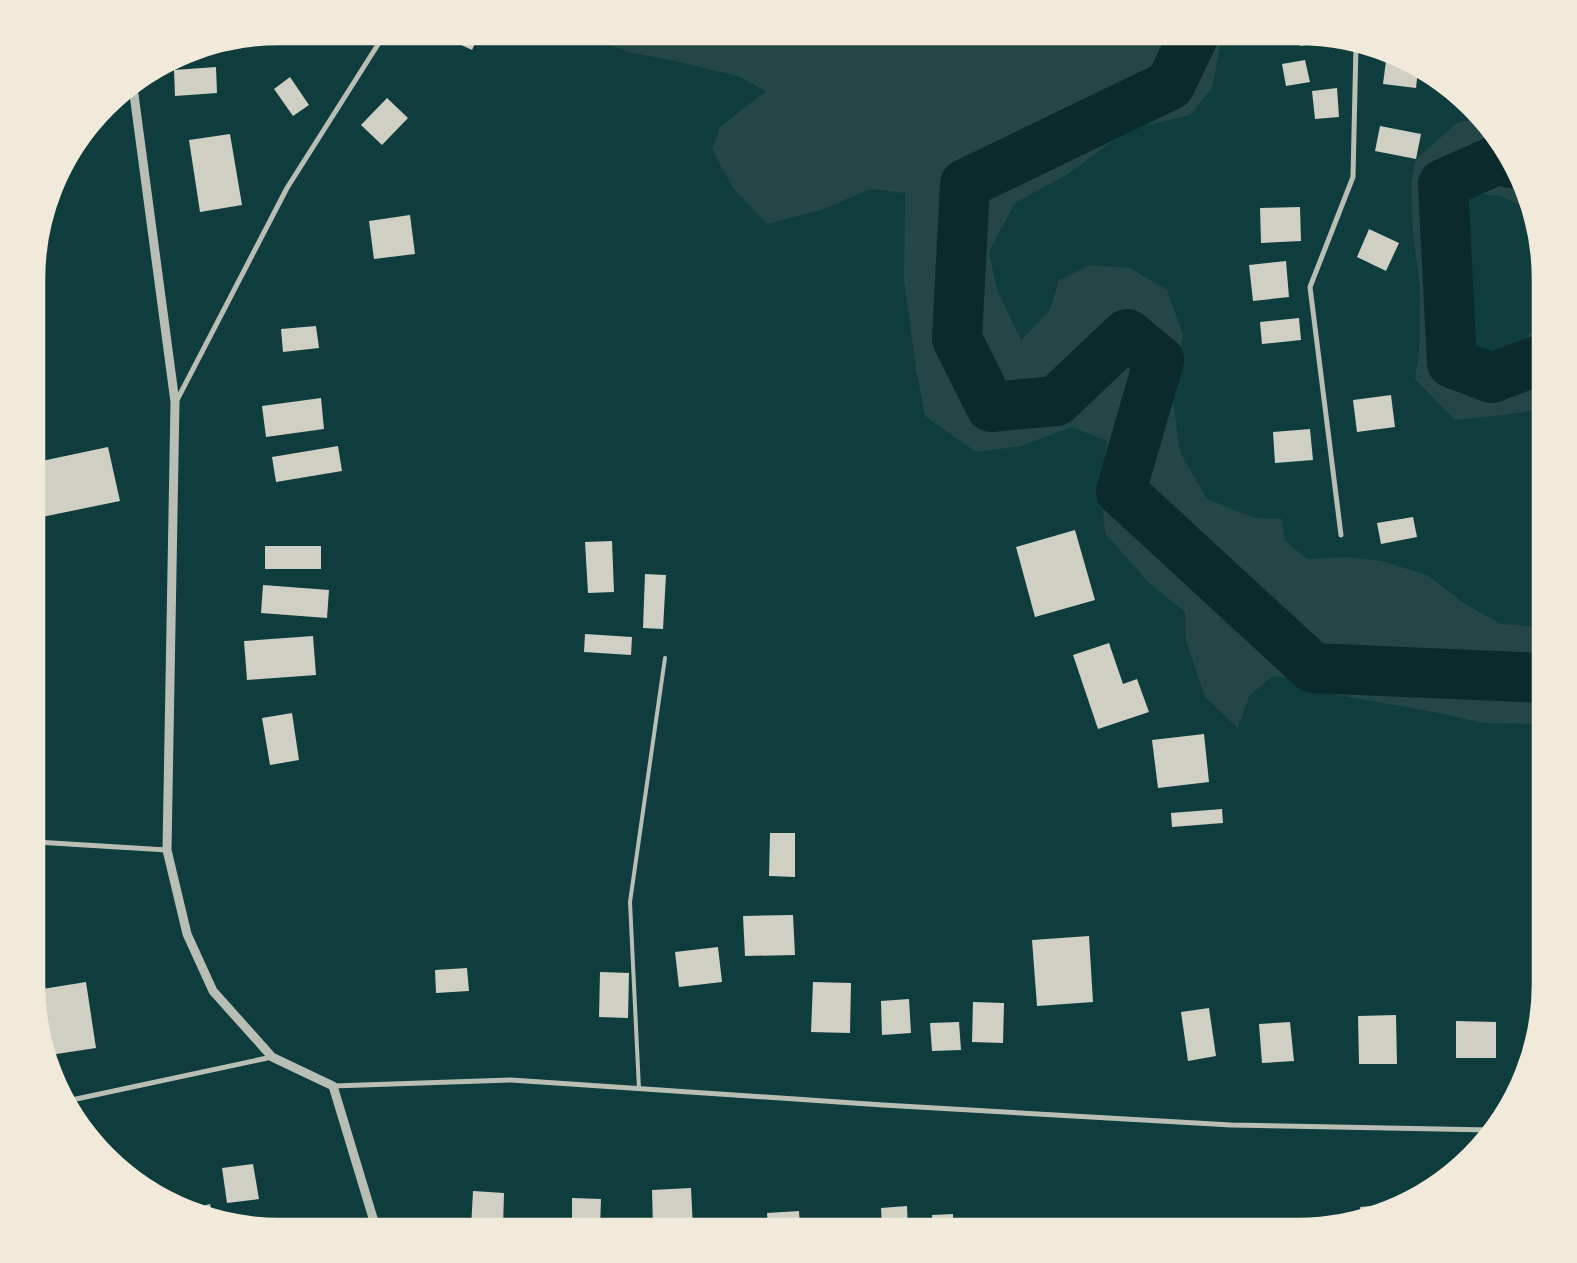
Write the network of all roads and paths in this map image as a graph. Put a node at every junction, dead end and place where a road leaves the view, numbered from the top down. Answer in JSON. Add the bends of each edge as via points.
{"nodes":[{"id":1,"x":378,"y":44,"type":"edge"},
{"id":2,"x":1356,"y":51,"type":"edge"},
{"id":3,"x":134,"y":94,"type":"edge"},
{"id":4,"x":175,"y":402,"type":"junction"},
{"id":5,"x":1341,"y":535,"type":"dead end"},
{"id":6,"x":665,"y":658,"type":"dead end"},
{"id":7,"x":44,"y":842,"type":"edge"},
{"id":8,"x":167,"y":850,"type":"junction"},
{"id":9,"x":272,"y":1057,"type":"junction"},
{"id":10,"x":333,"y":1086,"type":"junction"},
{"id":11,"x":639,"y":1088,"type":"junction"},
{"id":12,"x":73,"y":1099,"type":"edge"},
{"id":13,"x":1483,"y":1130,"type":"edge"},
{"id":14,"x":373,"y":1219,"type":"edge"}],
"edges":[{"from":1,"to":4,"type":"street","via":[[287,188]]},
{"from":2,"to":5,"type":"street","via":[[1353,177],[1310,286]]},
{"from":3,"to":4,"type":"street"},
{"from":4,"to":8,"type":"street"},
{"from":6,"to":11,"type":"lane","via":[[630,902]]},
{"from":7,"to":8,"type":"street"},
{"from":8,"to":9,"type":"street","via":[[186,934],[213,991]]},
{"from":9,"to":10,"type":"street"},
{"from":9,"to":12,"type":"street"},
{"from":10,"to":11,"type":"street","via":[[511,1080]]},
{"from":10,"to":14,"type":"street"},
{"from":11,"to":13,"type":"street","via":[[1231,1125]]}]}
